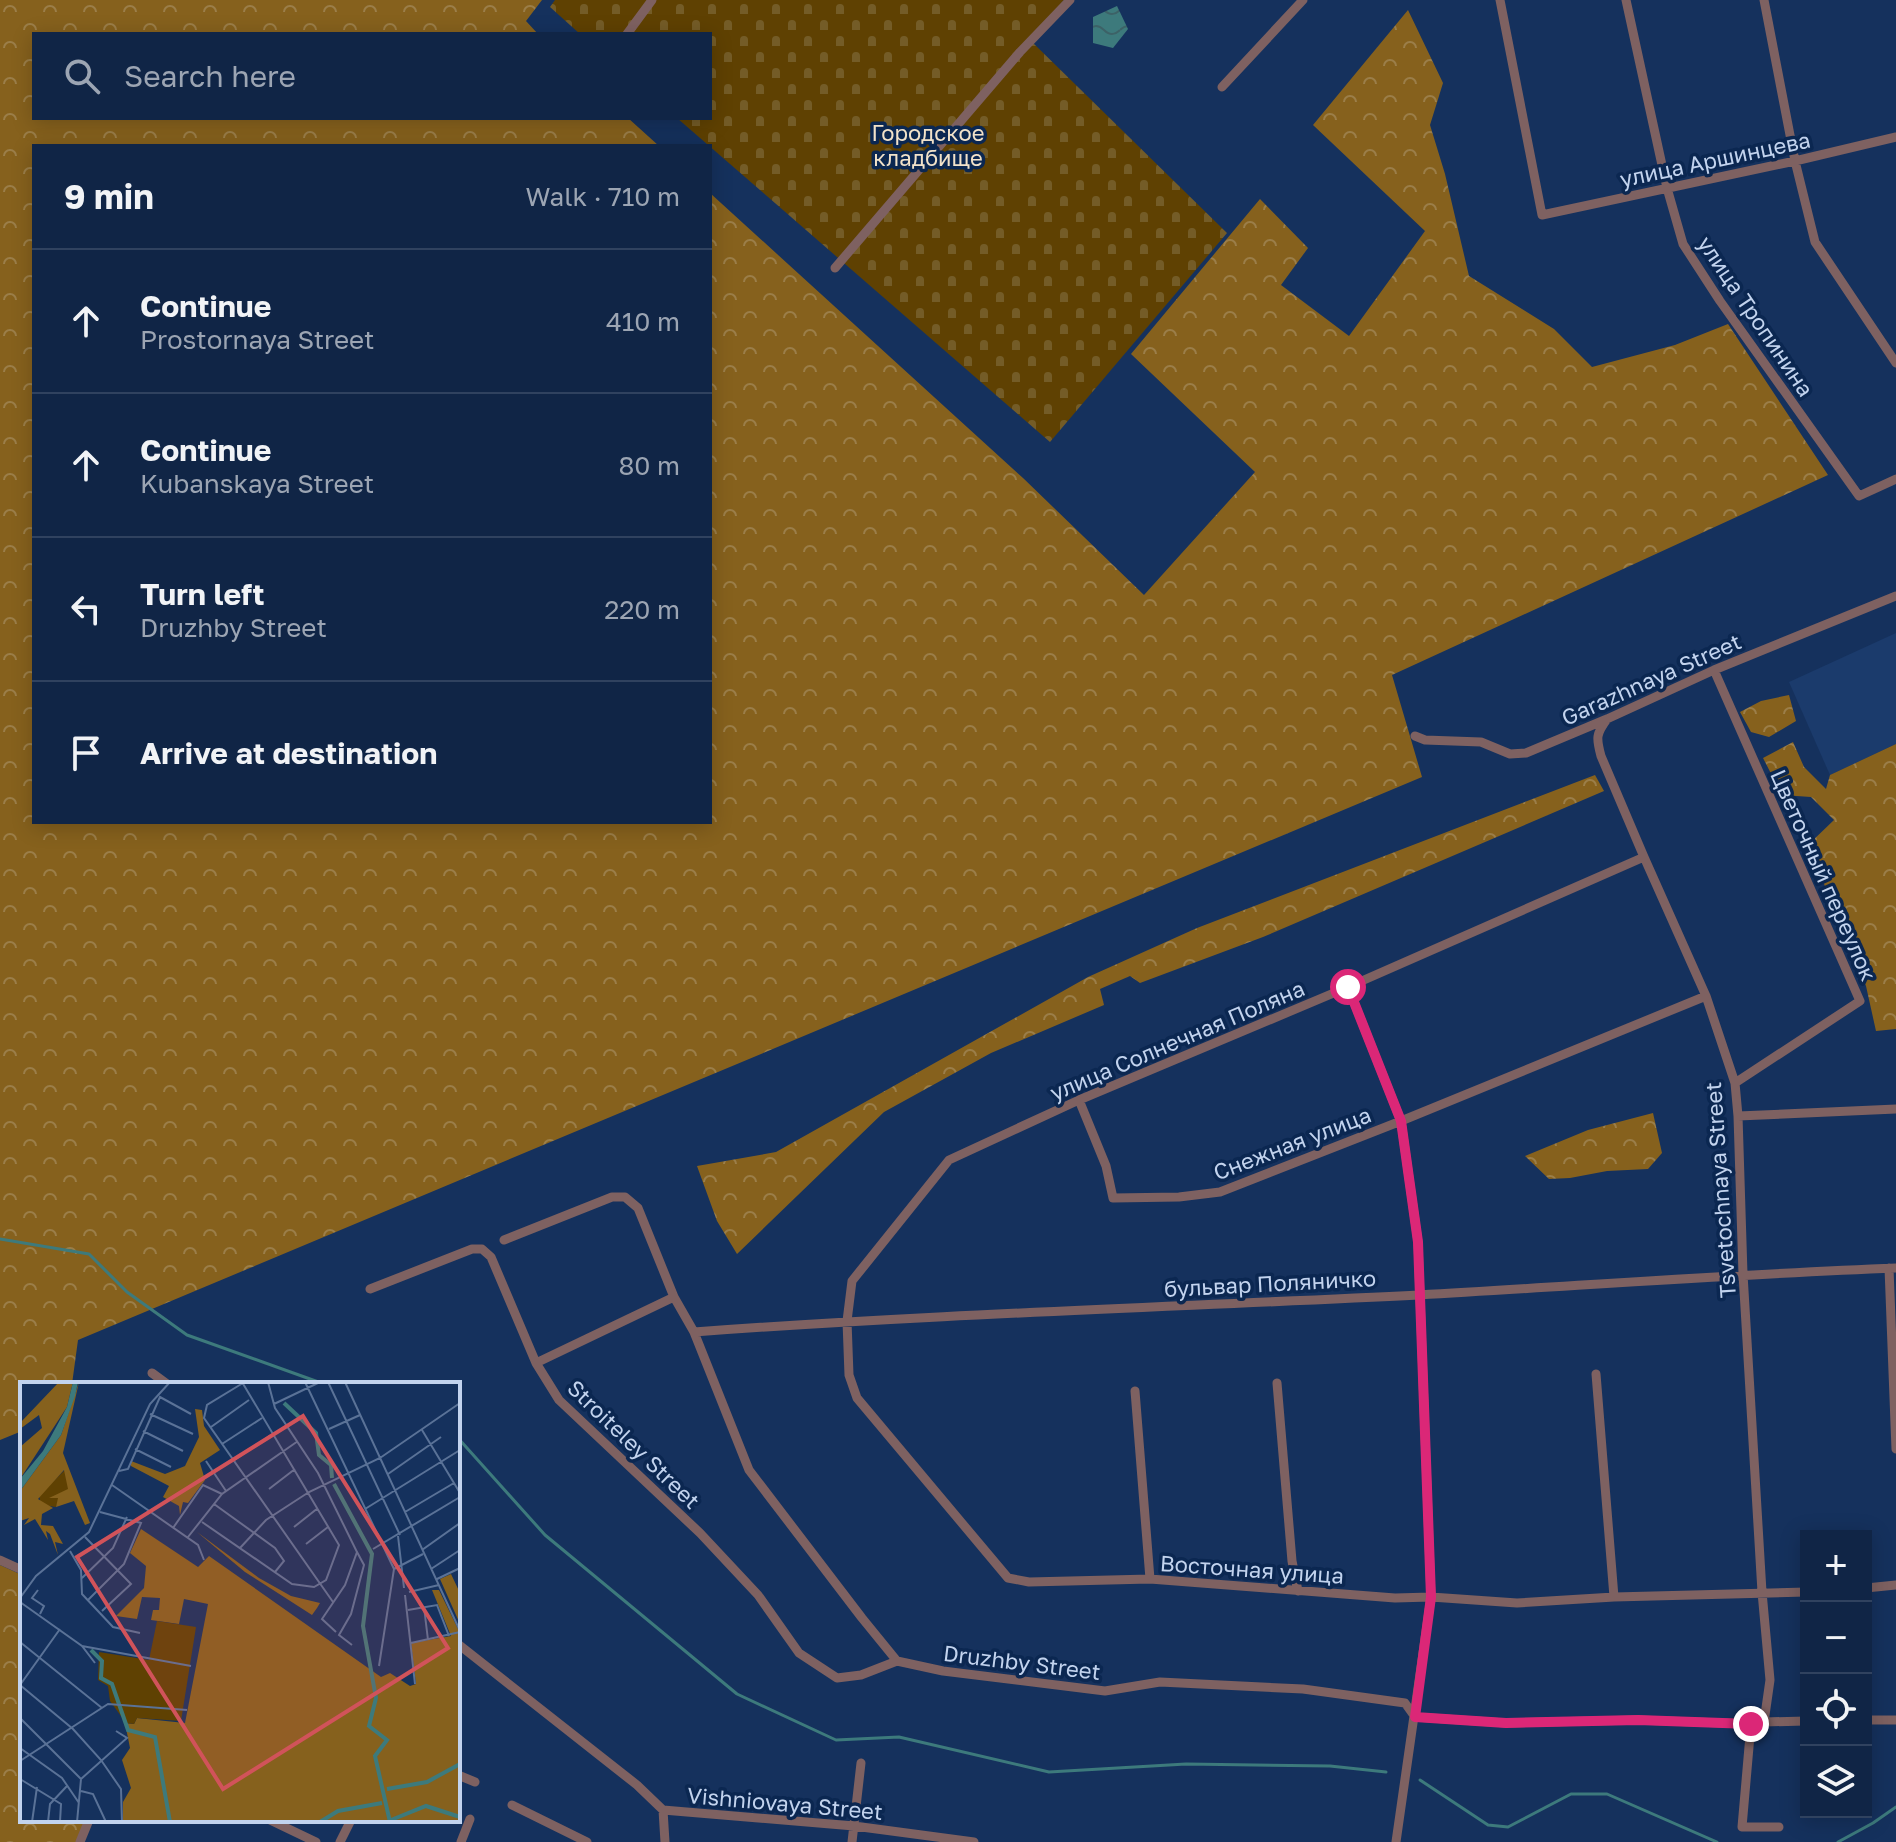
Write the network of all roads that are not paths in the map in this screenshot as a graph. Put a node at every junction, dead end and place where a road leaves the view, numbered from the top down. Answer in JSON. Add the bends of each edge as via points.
{"nodes":[{"id":1,"x":652,"y":0,"type":"edge"},
{"id":2,"x":1070,"y":0,"type":"edge"},
{"id":3,"x":1303,"y":0,"type":"edge"},
{"id":4,"x":1500,"y":0,"type":"edge"},
{"id":5,"x":1626,"y":0,"type":"edge"},
{"id":6,"x":1764,"y":0,"type":"edge"},
{"id":7,"x":628,"y":32,"type":"edge"},
{"id":8,"x":1222,"y":87,"type":"dead end"},
{"id":9,"x":1896,"y":137,"type":"edge"},
{"id":10,"x":1795,"y":161,"type":"junction"},
{"id":11,"x":1667,"y":188,"type":"junction"},
{"id":12,"x":835,"y":268,"type":"dead end"},
{"id":13,"x":1896,"y":363,"type":"edge"},
{"id":14,"x":1896,"y":479,"type":"edge"},
{"id":15,"x":1896,"y":596,"type":"edge"},
{"id":16,"x":1714,"y":670,"type":"junction"},
{"id":17,"x":1607,"y":719,"type":"junction"},
{"id":18,"x":1415,"y":736,"type":"dead end"},
{"id":19,"x":1644,"y":857,"type":"junction"},
{"id":20,"x":1348,"y":987,"type":"junction"},
{"id":21,"x":1706,"y":996,"type":"junction"},
{"id":22,"x":1735,"y":1083,"type":"junction"},
{"id":23,"x":1079,"y":1100,"type":"junction"},
{"id":24,"x":1896,"y":1109,"type":"edge"},
{"id":25,"x":1738,"y":1116,"type":"junction"},
{"id":26,"x":1401,"y":1121,"type":"junction"},
{"id":27,"x":504,"y":1240,"type":"dead end"},
{"id":28,"x":1893,"y":1268,"type":"edge"},
{"id":29,"x":1743,"y":1274,"type":"junction"},
{"id":30,"x":370,"y":1289,"type":"dead end"},
{"id":31,"x":1420,"y":1295,"type":"junction"},
{"id":32,"x":674,"y":1297,"type":"junction"},
{"id":33,"x":847,"y":1321,"type":"junction"},
{"id":34,"x":694,"y":1332,"type":"junction"},
{"id":35,"x":536,"y":1363,"type":"junction"},
{"id":36,"x":152,"y":1373,"type":"dead end"},
{"id":37,"x":1596,"y":1374,"type":"dead end"},
{"id":38,"x":164,"y":1382,"type":"edge"},
{"id":39,"x":1277,"y":1383,"type":"dead end"},
{"id":40,"x":1135,"y":1391,"type":"dead end"},
{"id":41,"x":1896,"y":1449,"type":"edge"},
{"id":42,"x":0,"y":1560,"type":"edge"},
{"id":43,"x":20,"y":1569,"type":"edge"},
{"id":44,"x":1150,"y":1579,"type":"junction"},
{"id":45,"x":1896,"y":1585,"type":"edge"},
{"id":46,"x":1872,"y":1587,"type":"edge"},
{"id":47,"x":1298,"y":1591,"type":"junction"},
{"id":48,"x":1762,"y":1592,"type":"junction"},
{"id":49,"x":1800,"y":1592,"type":"edge"},
{"id":50,"x":1431,"y":1597,"type":"junction"},
{"id":51,"x":1614,"y":1597,"type":"junction"},
{"id":52,"x":460,"y":1646,"type":"edge"},
{"id":53,"x":897,"y":1661,"type":"junction"},
{"id":54,"x":1415,"y":1717,"type":"junction"},
{"id":55,"x":1872,"y":1720,"type":"edge"},
{"id":56,"x":1896,"y":1720,"type":"edge"},
{"id":57,"x":1800,"y":1721,"type":"edge"},
{"id":58,"x":1764,"y":1722,"type":"junction"},
{"id":59,"x":1751,"y":1724,"type":"junction"},
{"id":60,"x":861,"y":1763,"type":"dead end"},
{"id":61,"x":460,"y":1776,"type":"edge"},
{"id":62,"x":475,"y":1782,"type":"dead end"},
{"id":63,"x":512,"y":1805,"type":"dead end"},
{"id":64,"x":663,"y":1810,"type":"junction"},
{"id":65,"x":470,"y":1819,"type":"dead end"},
{"id":66,"x":88,"y":1822,"type":"edge"},
{"id":67,"x":274,"y":1822,"type":"edge"},
{"id":68,"x":350,"y":1822,"type":"edge"},
{"id":69,"x":854,"y":1826,"type":"junction"},
{"id":70,"x":1779,"y":1827,"type":"dead end"},
{"id":71,"x":80,"y":1842,"type":"edge"},
{"id":72,"x":316,"y":1842,"type":"edge"},
{"id":73,"x":340,"y":1842,"type":"edge"},
{"id":74,"x":461,"y":1842,"type":"edge"},
{"id":75,"x":587,"y":1842,"type":"edge"},
{"id":76,"x":665,"y":1842,"type":"edge"},
{"id":77,"x":852,"y":1842,"type":"edge"},
{"id":78,"x":974,"y":1842,"type":"edge"},
{"id":79,"x":1396,"y":1842,"type":"edge"}],
"edges":[{"from":1,"to":7,"type":"street"},
{"from":2,"to":12,"type":"street"},
{"from":3,"to":8,"type":"street"},
{"from":4,"to":11,"type":"street","name":"улица Аршинцева","via":[[1542,215]]},
{"from":5,"to":11,"type":"street","name":"улица Тропинина"},
{"from":6,"to":10,"type":"street"},
{"from":9,"to":10,"type":"street","name":"улица Аршинцева"},
{"from":10,"to":11,"type":"street","name":"улица Аршинцева"},
{"from":10,"to":13,"type":"street","via":[[1815,242]]},
{"from":11,"to":14,"type":"street","name":"улица Тропинина","via":[[1683,244],[1859,496]]},
{"from":15,"to":16,"type":"street","name":"Garazhnaya Street"},
{"from":16,"to":17,"type":"street","name":"Garazhnaya Street"},
{"from":16,"to":22,"type":"street","name":"Цветочный переулок","via":[[1860,1001]]},
{"from":17,"to":18,"type":"street","name":"Garazhnaya Street","via":[[1526,753],[1510,754],[1481,742]]},
{"from":17,"to":19,"type":"street","name":"Tsvetochnaya Street","via":[[1596,739]]},
{"from":19,"to":20,"type":"street","name":"улица Солнечная Поляна"},
{"from":19,"to":21,"type":"street","name":"Tsvetochnaya Street"},
{"from":20,"to":23,"type":"street","name":"улица Солнечная Поляна"},
{"from":20,"to":26,"type":"street"},
{"from":21,"to":22,"type":"street","name":"Tsvetochnaya Street"},
{"from":21,"to":26,"type":"street","name":"Снежная улица"},
{"from":22,"to":25,"type":"street","name":"Tsvetochnaya Street"},
{"from":23,"to":26,"type":"street","name":"Снежная улица","via":[[1113,1198],[1220,1192]]},
{"from":23,"to":33,"type":"street","name":"улица Солнечная Поляна","via":[[949,1160],[852,1281]]},
{"from":24,"to":25,"type":"street"},
{"from":25,"to":29,"type":"street","name":"Tsvetochnaya Street"},
{"from":26,"to":31,"type":"street"},
{"from":27,"to":32,"type":"street","via":[[612,1197],[625,1197],[638,1208]]},
{"from":28,"to":29,"type":"street","name":"бульвар Поляничко"},
{"from":28,"to":41,"type":"street"},
{"from":29,"to":31,"type":"street","name":"бульвар Поляничко"},
{"from":29,"to":48,"type":"street","name":"Tsvetochnaya Street"},
{"from":30,"to":35,"type":"street","name":"Stroiteley Street","via":[[482,1249],[491,1257]]},
{"from":31,"to":33,"type":"street","name":"бульвар Поляничко"},
{"from":31,"to":50,"type":"street"},
{"from":32,"to":34,"type":"street"},
{"from":32,"to":35,"type":"street"},
{"from":33,"to":34,"type":"street","name":"бульвар Поляничко"},
{"from":33,"to":44,"type":"street","name":"Восточная улица","via":[[849,1375],[857,1398],[1008,1578]]},
{"from":34,"to":53,"type":"street","via":[[749,1470]]},
{"from":35,"to":53,"type":"street","name":"Stroiteley Street","via":[[559,1400],[758,1595],[799,1653],[837,1678]]},
{"from":36,"to":38,"type":"street"},
{"from":37,"to":51,"type":"street"},
{"from":39,"to":47,"type":"street"},
{"from":40,"to":44,"type":"street"},
{"from":42,"to":43,"type":"street"},
{"from":44,"to":47,"type":"street","name":"Восточная улица"},
{"from":45,"to":46,"type":"street"},
{"from":47,"to":50,"type":"street","name":"Восточная улица"},
{"from":48,"to":49,"type":"street","name":"Восточная улица"},
{"from":48,"to":51,"type":"street","name":"Восточная улица"},
{"from":48,"to":58,"type":"street","name":"Tsvetochnaya Street","via":[[1770,1680]]},
{"from":50,"to":51,"type":"street","name":"Восточная улица","via":[[1517,1603]]},
{"from":50,"to":54,"type":"street"},
{"from":52,"to":64,"type":"street","name":"Vishniovaya Street"},
{"from":53,"to":54,"type":"street","name":"Druzhby Street","via":[[1105,1691],[1160,1682],[1303,1689],[1405,1703]]},
{"from":54,"to":59,"type":"street","name":"Druzhby Street","via":[[1506,1723]]},
{"from":54,"to":79,"type":"street"},
{"from":55,"to":56,"type":"street"},
{"from":57,"to":58,"type":"street","name":"Druzhby Street"},
{"from":58,"to":59,"type":"street","name":"Druzhby Street"},
{"from":59,"to":70,"type":"street","via":[[1742,1827]]},
{"from":60,"to":69,"type":"street"},
{"from":61,"to":62,"type":"street"},
{"from":63,"to":75,"type":"street"},
{"from":64,"to":69,"type":"street","name":"Vishniovaya Street"},
{"from":64,"to":76,"type":"street"},
{"from":65,"to":74,"type":"street"},
{"from":66,"to":71,"type":"street"},
{"from":67,"to":72,"type":"street"},
{"from":68,"to":73,"type":"street"},
{"from":69,"to":77,"type":"street"},
{"from":69,"to":78,"type":"street","name":"Vishniovaya Street"}]}
